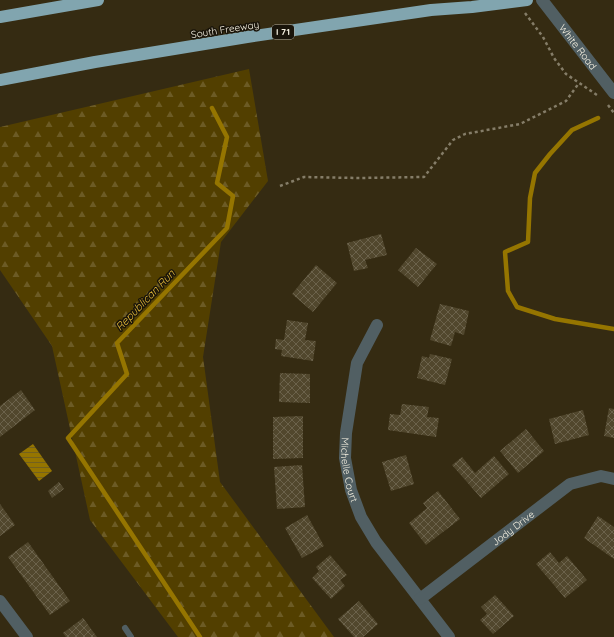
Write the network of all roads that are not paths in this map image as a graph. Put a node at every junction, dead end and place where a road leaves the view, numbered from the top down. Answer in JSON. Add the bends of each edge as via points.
{"nodes":[{"id":1,"x":93,"y":0,"type":"edge"},
{"id":2,"x":527,"y":0,"type":"edge"},
{"id":3,"x":542,"y":0,"type":"edge"},
{"id":4,"x":0,"y":17,"type":"edge"},
{"id":5,"x":0,"y":80,"type":"edge"},
{"id":6,"x":614,"y":93,"type":"edge"},
{"id":7,"x":377,"y":325,"type":"dead end"},
{"id":8,"x":614,"y":479,"type":"edge"},
{"id":9,"x":420,"y":599,"type":"junction"},
{"id":10,"x":0,"y":601,"type":"edge"},
{"id":11,"x":125,"y":628,"type":"dead end"},
{"id":12,"x":27,"y":637,"type":"edge"},
{"id":13,"x":131,"y":637,"type":"edge"},
{"id":14,"x":449,"y":637,"type":"edge"}],
"edges":[{"from":1,"to":4,"type":"highway"},
{"from":2,"to":5,"type":"highway","name":"South Freeway","number":"I 71","via":[[431,10],[247,37]]},
{"from":3,"to":6,"type":"street","name":"White Road"},
{"from":7,"to":9,"type":"street","name":"Michelle Court","via":[[356,363],[346,433],[348,471],[360,517]]},
{"from":8,"to":9,"type":"street","name":"Jody Drive","via":[[601,476],[570,484]]},
{"from":9,"to":14,"type":"street","name":"Michelle Court"},
{"from":10,"to":12,"type":"street"},
{"from":11,"to":13,"type":"lane"}]}
